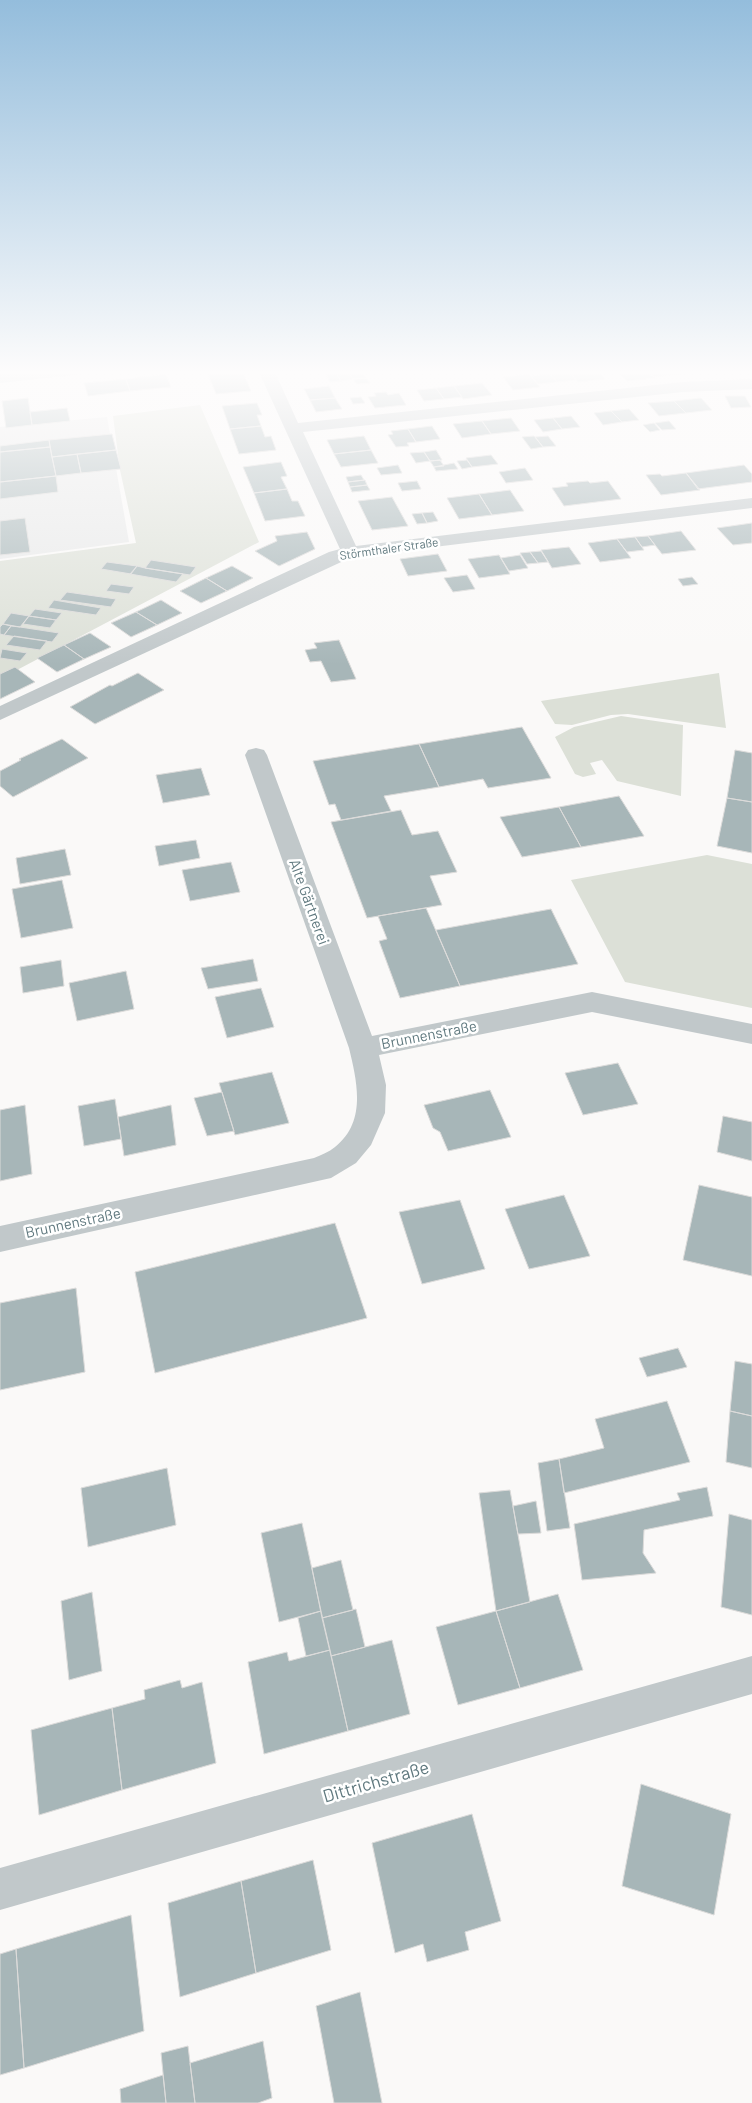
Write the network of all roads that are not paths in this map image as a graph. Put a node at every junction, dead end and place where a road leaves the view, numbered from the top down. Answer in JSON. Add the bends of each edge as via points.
{"nodes":[{"id":1,"x":313,"y":468,"type":"edge"},
{"id":2,"x":752,"y":503,"type":"edge"},
{"id":3,"x":350,"y":552,"type":"junction"},
{"id":4,"x":0,"y":714,"type":"edge"},
{"id":5,"x":256,"y":755,"type":"dead end"},
{"id":6,"x":752,"y":1034,"type":"edge"},
{"id":7,"x":362,"y":1048,"type":"junction"},
{"id":8,"x":0,"y":1239,"type":"edge"},
{"id":9,"x":752,"y":1675,"type":"edge"},
{"id":10,"x":0,"y":1890,"type":"edge"}],
"edges":[{"from":1,"to":3,"type":"street"},
{"from":2,"to":3,"type":"street","name":"Störmthaler Straße"},
{"from":3,"to":4,"type":"street","name":"Störmthaler Straße","via":[[315,565]]},
{"from":5,"to":7,"type":"street","name":"Alte Gärtnerei"},
{"from":6,"to":7,"type":"street","name":"Brunnenstraße","via":[[592,1002]]},
{"from":7,"to":8,"type":"street","name":"Brunnenstraße","via":[[372,1085],[371,1113],[361,1137],[346,1155],[321,1169]]},
{"from":9,"to":10,"type":"street","name":"Dittrichstraße"}]}
